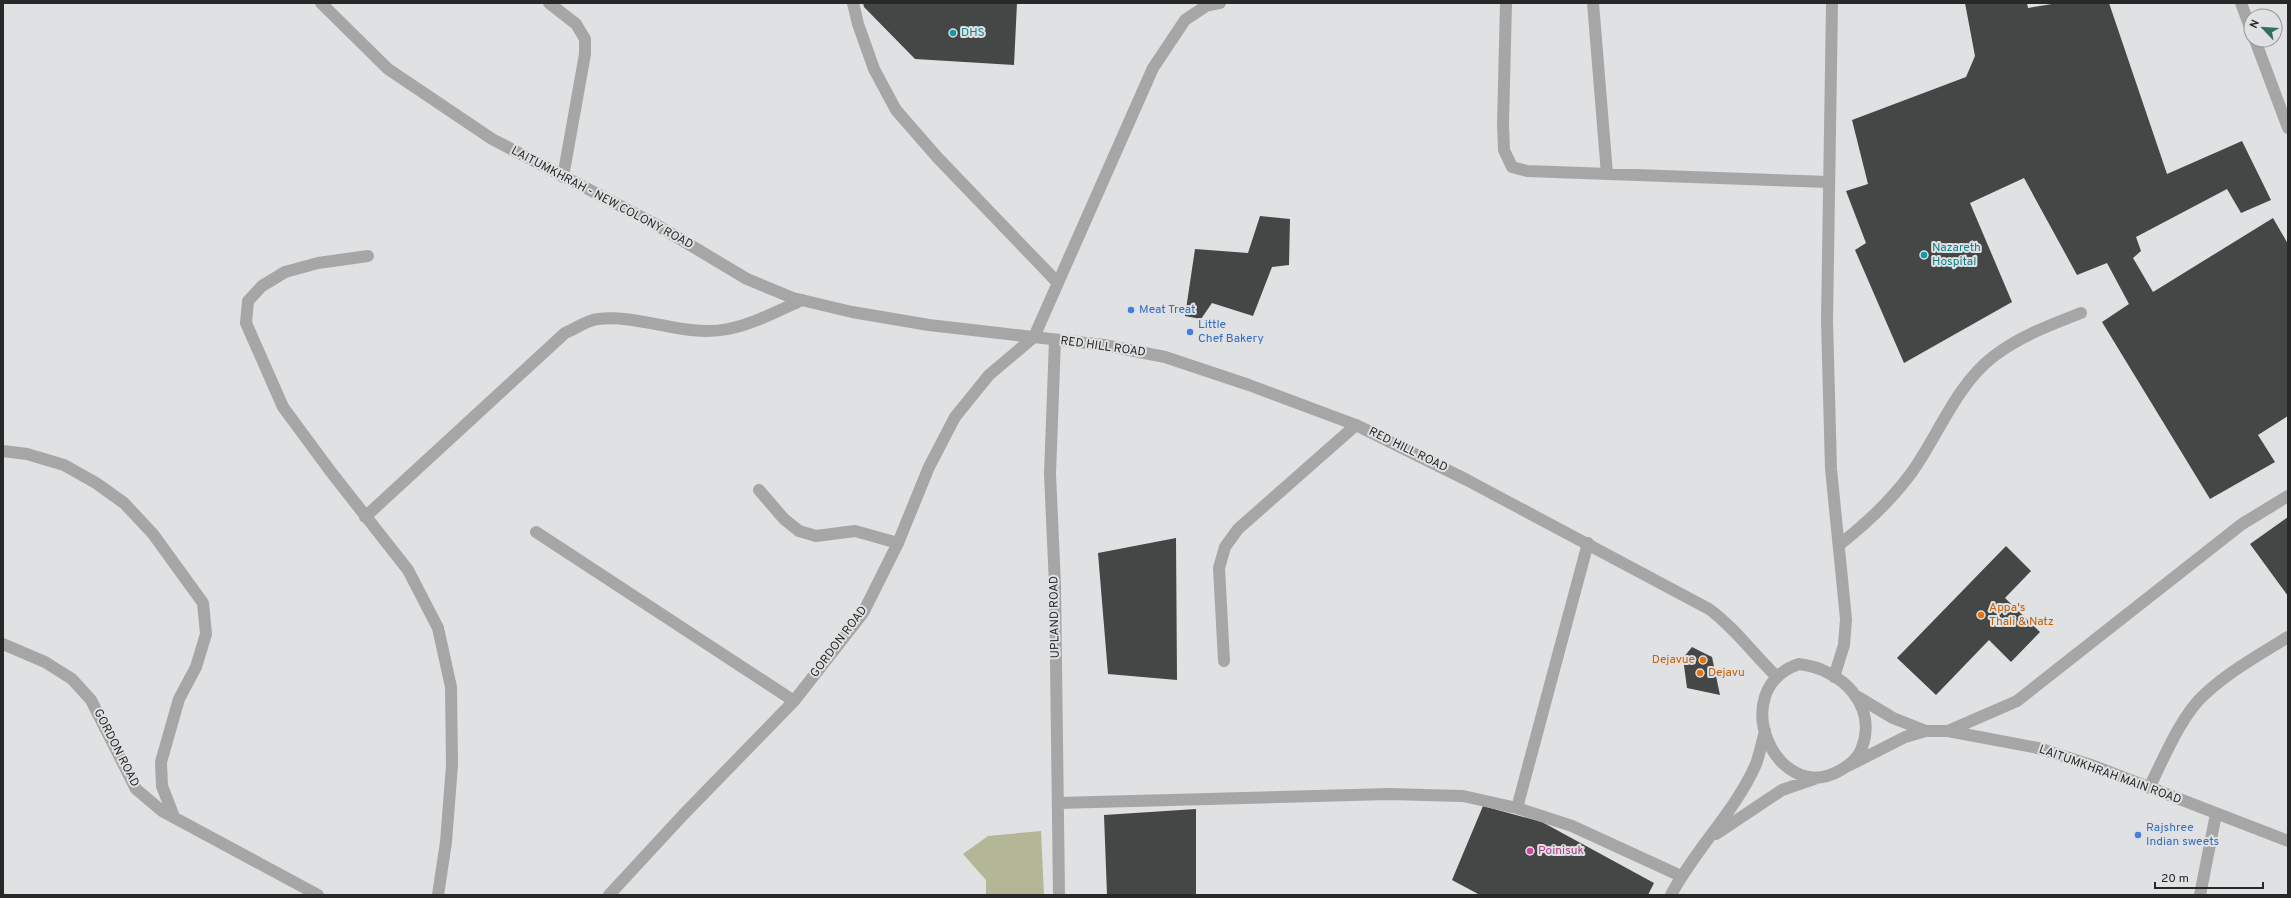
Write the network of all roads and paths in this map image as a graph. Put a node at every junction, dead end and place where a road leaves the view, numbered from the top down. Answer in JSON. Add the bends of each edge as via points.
{"nodes":[{"id":1,"x":321,"y":3,"type":"edge"},
{"id":2,"x":548,"y":3,"type":"edge"},
{"id":3,"x":854,"y":3,"type":"edge"},
{"id":4,"x":1220,"y":3,"type":"edge"},
{"id":5,"x":1506,"y":3,"type":"edge"},
{"id":6,"x":1593,"y":3,"type":"edge"},
{"id":7,"x":1832,"y":3,"type":"edge"},
{"id":8,"x":1206,"y":4,"type":"edge"},
{"id":9,"x":2258,"y":48,"type":"edge"},
{"id":10,"x":2288,"y":128,"type":"edge"},
{"id":11,"x":1607,"y":174,"type":"junction"},
{"id":12,"x":563,"y":177,"type":"junction"},
{"id":13,"x":1829,"y":182,"type":"junction"},
{"id":14,"x":368,"y":256,"type":"dead end"},
{"id":15,"x":1057,"y":282,"type":"junction"},
{"id":16,"x":802,"y":300,"type":"junction"},
{"id":17,"x":2081,"y":313,"type":"dead end"},
{"id":18,"x":991,"y":332,"type":"joint"},
{"id":19,"x":1034,"y":337,"type":"junction"},
{"id":20,"x":1055,"y":340,"type":"junction"},
{"id":21,"x":1356,"y":425,"type":"junction"},
{"id":22,"x":3,"y":451,"type":"edge"},
{"id":23,"x":759,"y":490,"type":"dead end"},
{"id":24,"x":2288,"y":496,"type":"edge"},
{"id":25,"x":365,"y":517,"type":"junction"},
{"id":26,"x":536,"y":532,"type":"dead end"},
{"id":27,"x":898,"y":543,"type":"junction"},
{"id":28,"x":1588,"y":544,"type":"junction"},
{"id":29,"x":1839,"y":545,"type":"junction"},
{"id":30,"x":2288,"y":637,"type":"edge"},
{"id":31,"x":3,"y":644,"type":"edge"},
{"id":32,"x":1224,"y":661,"type":"dead end"},
{"id":33,"x":1777,"y":677,"type":"junction"},
{"id":34,"x":1834,"y":677,"type":"junction"},
{"id":35,"x":1856,"y":696,"type":"junction"},
{"id":36,"x":794,"y":701,"type":"junction"},
{"id":37,"x":1765,"y":731,"type":"junction"},
{"id":38,"x":1948,"y":731,"type":"junction"},
{"id":39,"x":1926,"y":732,"type":"junction"},
{"id":40,"x":1848,"y":766,"type":"junction"},
{"id":41,"x":1819,"y":777,"type":"junction"},
{"id":42,"x":2149,"y":788,"type":"junction"},
{"id":43,"x":1058,"y":803,"type":"junction"},
{"id":44,"x":1517,"y":808,"type":"junction"},
{"id":45,"x":2216,"y":814,"type":"junction"},
{"id":46,"x":174,"y":817,"type":"junction"},
{"id":47,"x":1710,"y":838,"type":"junction"},
{"id":48,"x":2288,"y":840,"type":"edge"},
{"id":49,"x":1681,"y":876,"type":"junction"},
{"id":50,"x":318,"y":895,"type":"edge"},
{"id":51,"x":438,"y":895,"type":"edge"},
{"id":52,"x":609,"y":895,"type":"edge"},
{"id":53,"x":1059,"y":895,"type":"edge"},
{"id":54,"x":1671,"y":895,"type":"edge"},
{"id":55,"x":2200,"y":895,"type":"edge"}],
"edges":[{"from":1,"to":12,"type":"street","name":"LAITUMKHRAH - NEW COLONY ROAD","via":[[388,69],[492,139]]},
{"from":2,"to":12,"type":"street","via":[[576,24],[586,39]]},
{"from":3,"to":15,"type":"street","via":[[858,24],[874,69],[896,110],[937,158]]},
{"from":4,"to":8,"type":"street"},
{"from":5,"to":11,"type":"street","via":[[1503,124],[1504,150],[1512,166],[1527,171]]},
{"from":6,"to":11,"type":"street"},
{"from":7,"to":13,"type":"street"},
{"from":8,"to":15,"type":"street","via":[[1185,20],[1153,68],[1090,214]]},
{"from":9,"to":10,"type":"street"},
{"from":11,"to":13,"type":"street"},
{"from":12,"to":16,"type":"street","name":"LAITUMKHRAH - NEW COLONY ROAD","via":[[655,224],[748,279]]},
{"from":13,"to":29,"type":"street","via":[[1827,321],[1831,469]]},
{"from":14,"to":25,"type":"street","via":[[318,263],[285,272],[262,286],[248,301],[246,323],[283,407]]},
{"from":15,"to":19,"type":"street"},
{"from":16,"to":18,"type":"street","name":"LAITUMKHRAH - NEW COLONY ROAD","via":[[929,326]]},
{"from":16,"to":25,"type":"street","via":[[728,329],[696,330],[628,319],[597,319],[565,333]]},
{"from":17,"to":29,"type":"street","via":[[2035,330],[1993,357],[1972,378],[1952,405],[1912,472],[1892,498],[1873,518]]},
{"from":18,"to":19,"type":"street","name":"RED HILL ROAD"},
{"from":19,"to":20,"type":"street","name":"RED HILL ROAD"},
{"from":19,"to":27,"type":"street","name":"GORDON ROAD","via":[[989,374],[954,417],[928,467]]},
{"from":20,"to":21,"type":"street","name":"RED HILL ROAD","via":[[1104,345],[1165,357]]},
{"from":20,"to":43,"type":"street","name":"UPLAND ROAD","via":[[1050,474],[1055,592]]},
{"from":21,"to":28,"type":"street","name":"RED HILL ROAD"},
{"from":21,"to":32,"type":"street","via":[[1238,529],[1225,547],[1219,568]]},
{"from":22,"to":46,"type":"street","via":[[27,454],[64,465],[124,503],[153,534],[204,604],[206,634],[196,667],[179,699],[161,762],[162,786]]},
{"from":23,"to":27,"type":"street","via":[[784,519],[799,531],[816,536],[855,531]]},
{"from":24,"to":38,"type":"street","via":[[2242,524],[2017,701]]},
{"from":25,"to":51,"type":"street","via":[[408,570],[438,628],[451,687],[452,765],[446,842]]},
{"from":26,"to":36,"type":"street"},
{"from":27,"to":36,"type":"street","name":"GORDON ROAD","via":[[863,613]]},
{"from":28,"to":33,"type":"street","name":"RED HILL ROAD","via":[[1709,609],[1728,624],[1747,648]]},
{"from":28,"to":44,"type":"street"},
{"from":29,"to":34,"type":"street","via":[[1846,619],[1844,645]]},
{"from":30,"to":42,"type":"street","via":[[2241,666],[2204,694],[2177,731]]},
{"from":31,"to":46,"type":"street","name":"GORDON ROAD","via":[[45,662],[72,679],[91,700],[136,789],[162,811]]},
{"from":33,"to":34,"type":"street","via":[[1787,668],[1799,664],[1811,665]]},
{"from":33,"to":37,"type":"street","via":[[1765,693],[1762,721]]},
{"from":34,"to":35,"type":"street"},
{"from":35,"to":39,"type":"street","via":[[1893,718]]},
{"from":35,"to":40,"type":"street","via":[[1864,710],[1867,725],[1865,740],[1859,754]]},
{"from":36,"to":52,"type":"street","name":"GORDON ROAD"},
{"from":37,"to":41,"type":"street","via":[[1774,752],[1790,769],[1804,775]]},
{"from":37,"to":47,"type":"street","via":[[1756,763]]},
{"from":38,"to":39,"type":"street","name":"LAITUMKHRAH MAIN ROAD"},
{"from":38,"to":42,"type":"street","name":"LAITUMKHRAH MAIN ROAD","via":[[2038,748]]},
{"from":39,"to":40,"type":"street","via":[[1905,737]]},
{"from":40,"to":41,"type":"street","via":[[1835,774]]},
{"from":41,"to":47,"type":"street","via":[[1782,790]]},
{"from":42,"to":45,"type":"street","name":"LAITUMKHRAH MAIN ROAD"},
{"from":43,"to":44,"type":"street","via":[[1389,794],[1463,796]]},
{"from":43,"to":53,"type":"street","name":"UPLAND ROAD"},
{"from":44,"to":49,"type":"street","via":[[1572,826]]},
{"from":45,"to":48,"type":"street","name":"LAITUMKHRAH MAIN ROAD"},
{"from":45,"to":55,"type":"street"},
{"from":46,"to":50,"type":"street","name":"GORDON ROAD"},
{"from":47,"to":49,"type":"street"},
{"from":49,"to":54,"type":"street"}]}
